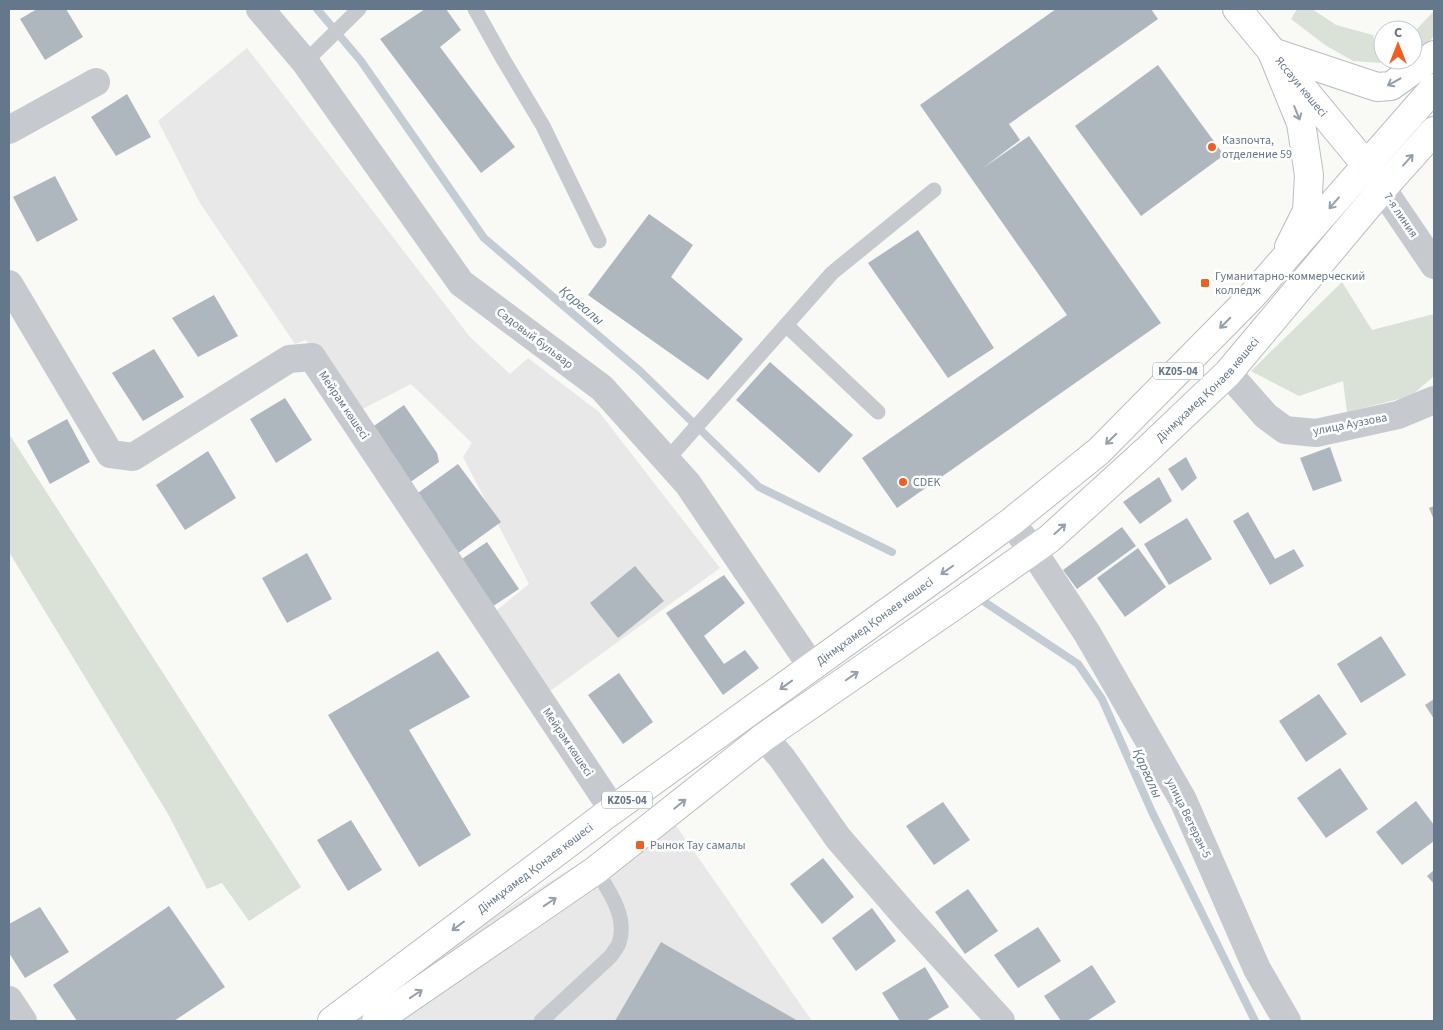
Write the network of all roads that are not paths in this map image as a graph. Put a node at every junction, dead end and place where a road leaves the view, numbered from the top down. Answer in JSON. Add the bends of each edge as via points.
{"nodes":[{"id":1,"x":260,"y":9,"type":"edge"},
{"id":2,"x":475,"y":9,"type":"edge"},
{"id":3,"x":1237,"y":9,"type":"edge"},
{"id":4,"x":358,"y":10,"type":"edge"},
{"id":5,"x":1272,"y":52,"type":"junction"},
{"id":6,"x":1434,"y":55,"type":"edge"},
{"id":7,"x":305,"y":62,"type":"junction"},
{"id":8,"x":96,"y":82,"type":"dead end"},
{"id":9,"x":1434,"y":88,"type":"edge"},
{"id":10,"x":9,"y":130,"type":"edge"},
{"id":11,"x":1434,"y":131,"type":"edge"},
{"id":12,"x":1366,"y":166,"type":"junction"},
{"id":13,"x":1383,"y":188,"type":"junction"},
{"id":14,"x":934,"y":190,"type":"dead end"},
{"id":15,"x":599,"y":241,"type":"dead end"},
{"id":16,"x":1434,"y":265,"type":"edge"},
{"id":17,"x":9,"y":284,"type":"edge"},
{"id":18,"x":1250,"y":298,"type":"junction"},
{"id":19,"x":786,"y":325,"type":"junction"},
{"id":20,"x":1228,"y":373,"type":"junction"},
{"id":21,"x":1434,"y":400,"type":"edge"},
{"id":22,"x":878,"y":412,"type":"dead end"},
{"id":23,"x":666,"y":460,"type":"junction"},
{"id":24,"x":1012,"y":522,"type":"junction"},
{"id":25,"x":1033,"y":551,"type":"junction"},
{"id":26,"x":812,"y":667,"type":"junction"},
{"id":27,"x":764,"y":736,"type":"junction"},
{"id":28,"x":613,"y":810,"type":"junction"},
{"id":29,"x":596,"y":870,"type":"junction"},
{"id":30,"x":376,"y":988,"type":"junction"},
{"id":31,"x":9,"y":1000,"type":"edge"},
{"id":32,"x":390,"y":1017,"type":"edge"},
{"id":33,"x":23,"y":1021,"type":"edge"},
{"id":34,"x":332,"y":1021,"type":"edge"},
{"id":35,"x":541,"y":1021,"type":"edge"},
{"id":36,"x":1001,"y":1021,"type":"edge"},
{"id":37,"x":1287,"y":1021,"type":"edge"}],
"edges":[{"from":1,"to":7,"type":"street","name":"Садовый бульвар"},
{"from":2,"to":15,"type":"lane","via":[[543,126]]},
{"from":3,"to":5,"type":"main road","name":"Яссауи көшесі"},
{"from":4,"to":7,"type":"lane"},
{"from":6,"to":5,"type":"main road","one_way":true,"via":[[1391,86],[1377,87]]},
{"from":5,"to":12,"type":"main road","name":"Яссауи көшесі"},
{"from":5,"to":18,"type":"main road","one_way":true,"via":[[1301,123],[1309,176],[1307,211],[1288,249]]},
{"from":7,"to":23,"type":"street","name":"Садовый бульвар","via":[[461,283],[602,388]]},
{"from":8,"to":10,"type":"street"},
{"from":9,"to":12,"type":"main road","number":"KZ05-04"},
{"from":13,"to":11,"type":"main road","number":"KZ05-04","one_way":true},
{"from":12,"to":13,"type":"street","name":"7-я линия"},
{"from":12,"to":18,"type":"main road","name":"Дінмұхамед Қонаев көшесі","number":"KZ05-04","one_way":true},
{"from":13,"to":16,"type":"street","name":"7-я линия"},
{"from":13,"to":20,"type":"main road","name":"Дінмұхамед Қонаев көшесі","number":"KZ05-04"},
{"from":14,"to":19,"type":"lane","via":[[832,273]]},
{"from":17,"to":28,"type":"street","name":"Мейрам көшесі","via":[[110,454],[133,457],[289,359],[312,357]]},
{"from":18,"to":24,"type":"main road","name":"Дінмұхамед Қонаев көшесі","number":"KZ05-04","one_way":true,"via":[[1100,451]]},
{"from":19,"to":22,"type":"lane"},
{"from":19,"to":23,"type":"lane"},
{"from":20,"to":21,"type":"street","name":"улица Ауэзова","via":[[1266,416],[1285,430],[1316,433],[1398,415]]},
{"from":25,"to":20,"type":"main road","name":"Дінмұхамед Қонаев көшесі","number":"KZ05-04","one_way":true},
{"from":23,"to":26,"type":"street","name":"Садовый бульвар","via":[[688,484]]},
{"from":24,"to":25,"type":"street","name":"улица Ветеран-5"},
{"from":24,"to":26,"type":"main road","name":"Дінмұхамед Қонаев көшесі","number":"KZ05-04","one_way":true},
{"from":27,"to":25,"type":"main road","name":"Дінмұхамед Қонаев көшесі","number":"KZ05-04","one_way":true},
{"from":25,"to":37,"type":"street","name":"улица Ветеран-5","via":[[1087,633],[1183,800],[1257,969]]},
{"from":26,"to":28,"type":"main road","name":"Дінмұхамед Қонаев көшесі","number":"KZ05-04","one_way":true},
{"from":29,"to":27,"type":"main road","name":"Дінмұхамед Қонаев көшесі","number":"KZ05-04","one_way":true},
{"from":27,"to":36,"type":"street","via":[[838,838]]},
{"from":28,"to":30,"type":"main road","name":"Дінмұхамед Қонаев көшесі","number":"KZ05-04","one_way":true},
{"from":32,"to":29,"type":"main road","name":"Дінмұхамед Қонаев көшесі","number":"KZ05-04","one_way":true},
{"from":29,"to":35,"type":"lane","via":[[620,912],[619,943],[611,956]]},
{"from":30,"to":32,"type":"lane"},
{"from":30,"to":34,"type":"main road","name":"Дінмұхамед Қонаев көшесі","number":"KZ05-04"},
{"from":31,"to":33,"type":"street"}]}
